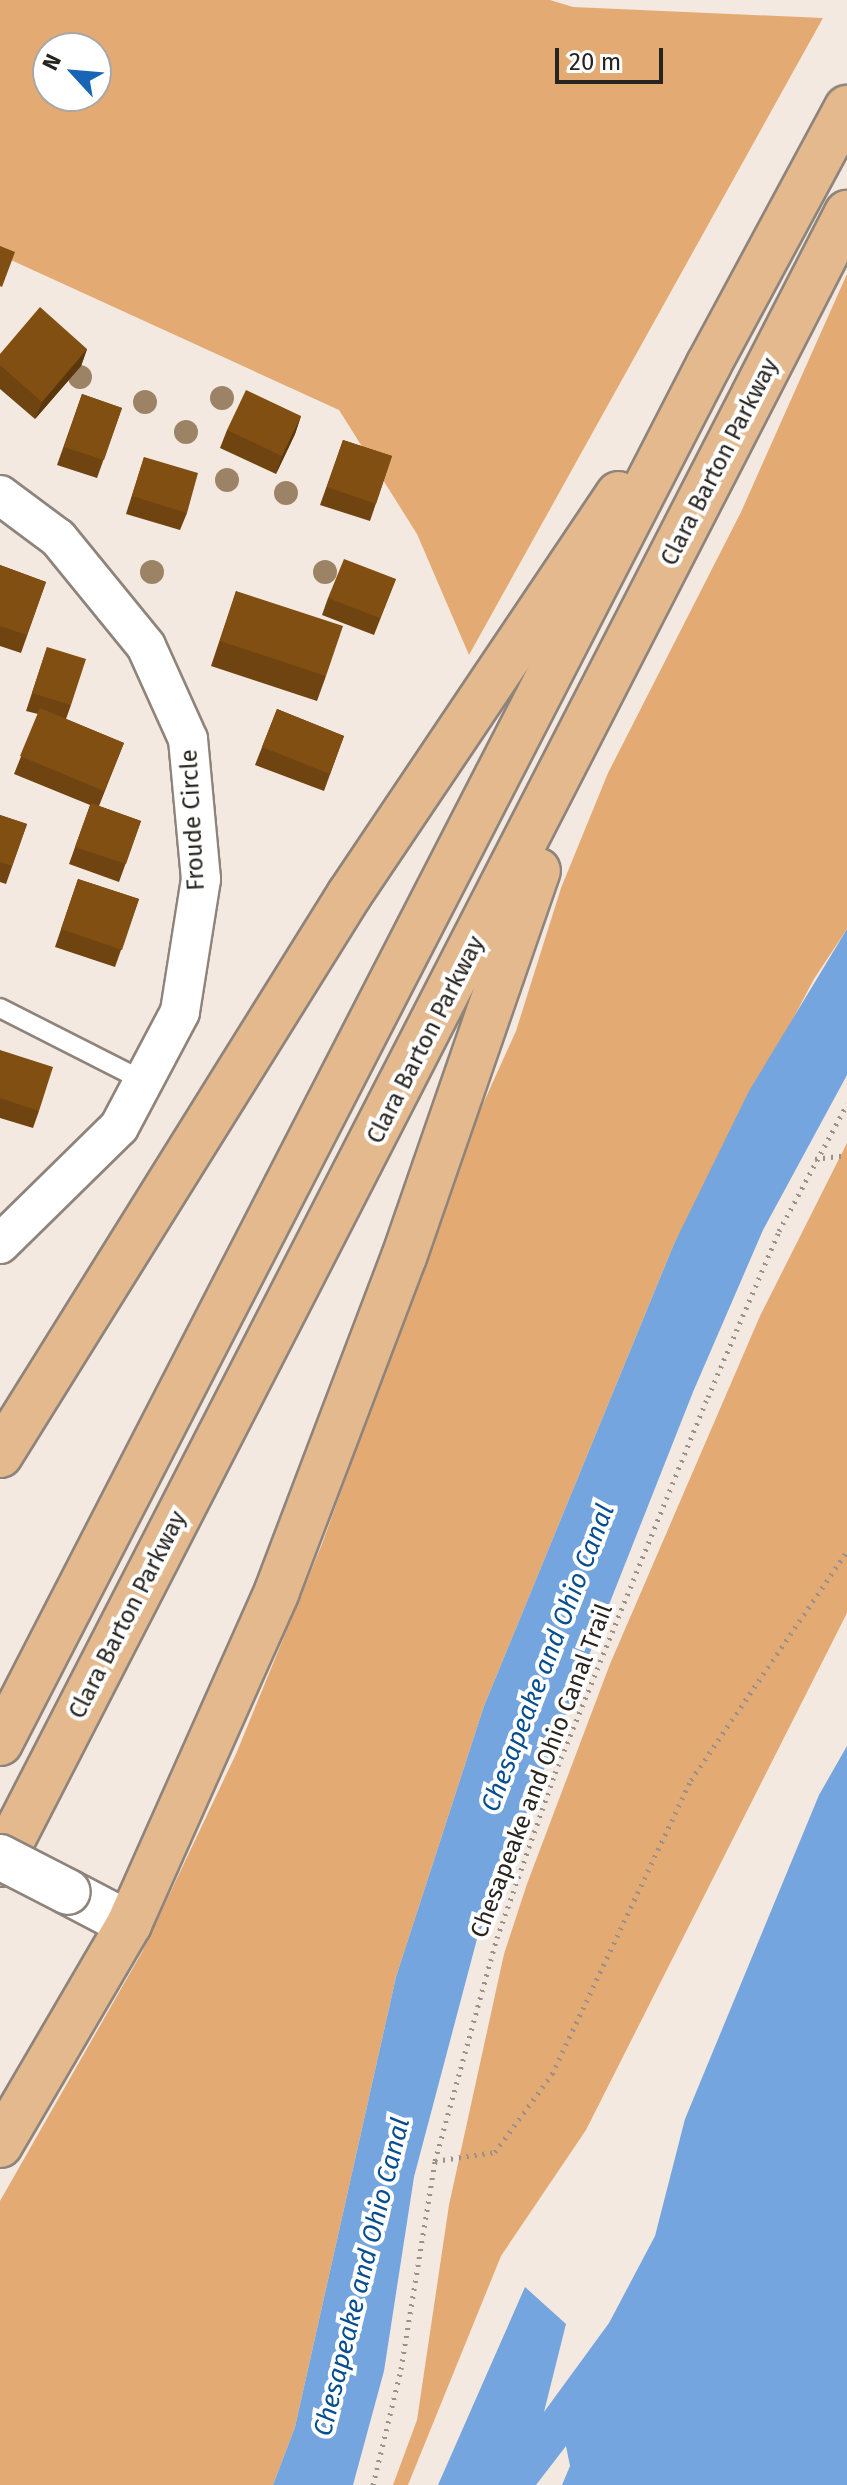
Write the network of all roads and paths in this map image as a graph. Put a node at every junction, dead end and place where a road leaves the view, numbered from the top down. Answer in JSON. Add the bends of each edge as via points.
{"nodes":[{"id":1,"x":847,"y":108,"type":"edge"},
{"id":2,"x":847,"y":213,"type":"edge"},
{"id":3,"x":709,"y":364,"type":"junction"},
{"id":4,"x":0,"y":495,"type":"edge"},
{"id":5,"x":588,"y":726,"type":"junction"},
{"id":6,"x":0,"y":1008,"type":"edge"},
{"id":7,"x":144,"y":1081,"type":"junction"},
{"id":8,"x":847,"y":1104,"type":"edge"},
{"id":9,"x":847,"y":1155,"type":"edge"},
{"id":10,"x":815,"y":1159,"type":"junction"},
{"id":11,"x":0,"y":1244,"type":"edge"},
{"id":12,"x":0,"y":1455,"type":"edge"},
{"id":13,"x":847,"y":1551,"type":"edge"},
{"id":14,"x":0,"y":1743,"type":"edge"},
{"id":15,"x":0,"y":1857,"type":"edge"},
{"id":16,"x":0,"y":1864,"type":"edge"},
{"id":17,"x":129,"y":1924,"type":"junction"},
{"id":18,"x":0,"y":2145,"type":"edge"},
{"id":19,"x":435,"y":2161,"type":"junction"},
{"id":20,"x":373,"y":2485,"type":"edge"}],
"edges":[{"from":1,"to":3,"type":"main road"},
{"from":2,"to":5,"type":"main road","name":"Clara Barton Parkway"},
{"from":3,"to":12,"type":"main road","via":[[557,580],[349,895]]},
{"from":3,"to":14,"type":"main road"},
{"from":4,"to":7,"type":"street","name":"Froude Circle","via":[[58,538],[146,646],[188,739],[201,879],[180,1012]]},
{"from":5,"to":16,"type":"main road","name":"Clara Barton Parkway"},
{"from":5,"to":17,"type":"main road","via":[[404,1257],[288,1562]]},
{"from":6,"to":7,"type":"lane"},
{"from":7,"to":11,"type":"street","name":"Froude Circle","via":[[119,1127]]},
{"from":8,"to":10,"type":"path","name":"Chesapeake and Ohio Canal Trail"},
{"from":9,"to":10,"type":"path"},
{"from":10,"to":19,"type":"path","name":"Chesapeake and Ohio Canal Trail","via":[[708,1397],[555,1773],[497,1938]]},
{"from":13,"to":19,"type":"path","via":[[691,1780],[552,2074],[495,2152]]},
{"from":15,"to":17,"type":"main road","bridge":true},
{"from":17,"to":18,"type":"main road"},
{"from":19,"to":20,"type":"path","name":"Chesapeake and Ohio Canal Trail","via":[[401,2369]]}]}
